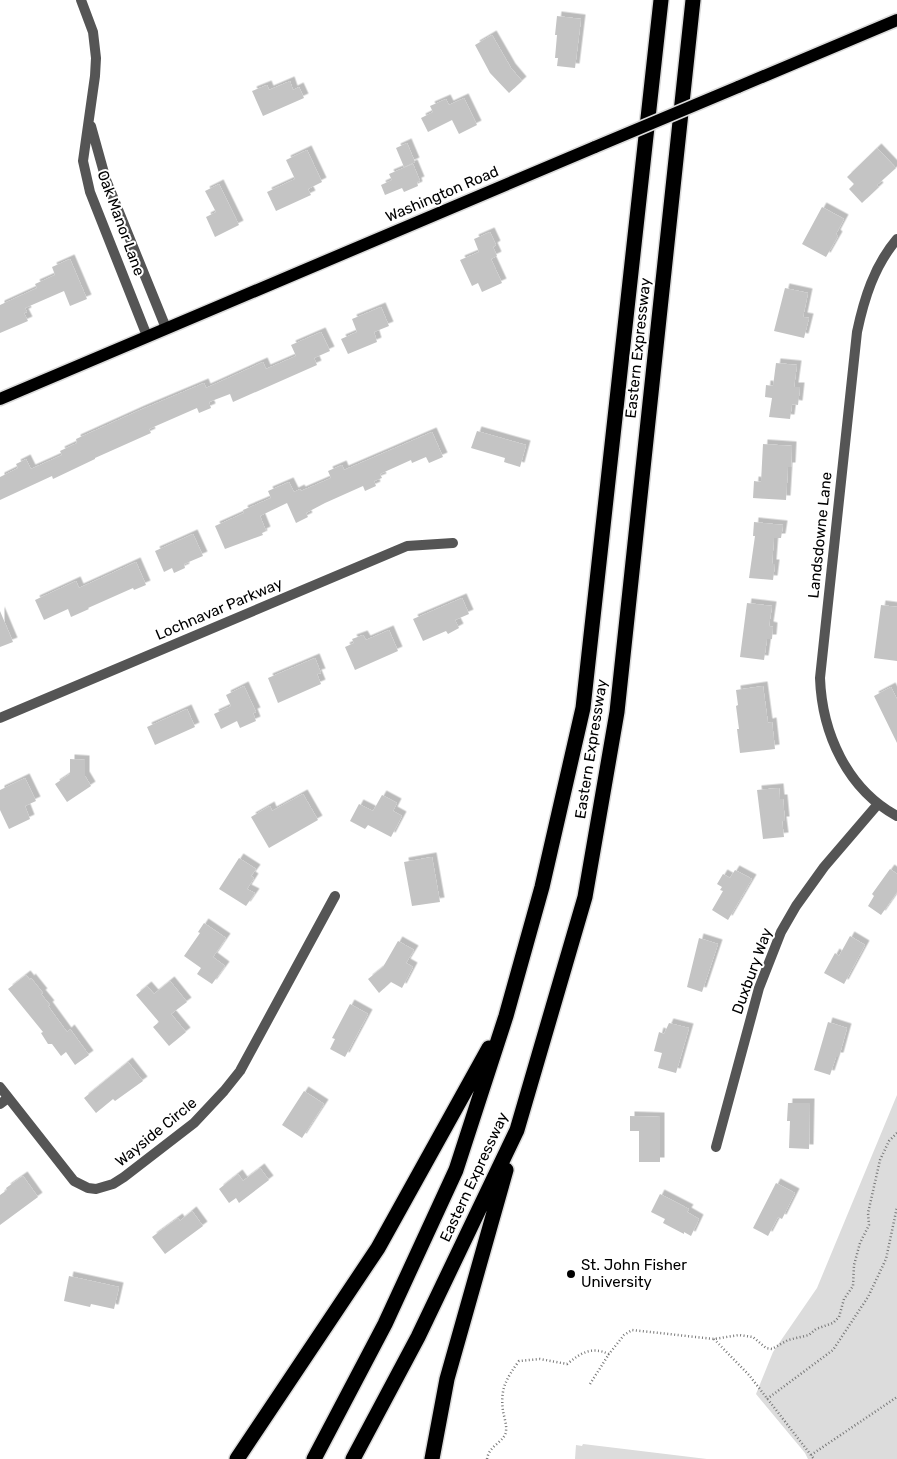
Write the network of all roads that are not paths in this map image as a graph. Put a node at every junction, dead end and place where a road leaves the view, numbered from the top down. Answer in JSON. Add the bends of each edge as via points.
{"nodes":[{"id":1,"x":81,"y":0,"type":"edge"},
{"id":2,"x":661,"y":0,"type":"edge"},
{"id":3,"x":693,"y":0,"type":"edge"},
{"id":4,"x":897,"y":20,"type":"edge"},
{"id":5,"x":89,"y":118,"type":"junction"},
{"id":6,"x":897,"y":239,"type":"edge"},
{"id":7,"x":166,"y":328,"type":"junction"},
{"id":8,"x":147,"y":336,"type":"junction"},
{"id":9,"x":0,"y":399,"type":"edge"},
{"id":10,"x":453,"y":543,"type":"dead end"},
{"id":11,"x":0,"y":718,"type":"edge"},
{"id":12,"x":878,"y":804,"type":"junction"},
{"id":13,"x":897,"y":816,"type":"edge"},
{"id":14,"x":334,"y":896,"type":"dead end"},
{"id":15,"x":506,"y":1016,"type":"junction"},
{"id":16,"x":0,"y":1087,"type":"edge"},
{"id":17,"x":4,"y":1101,"type":"edge"},
{"id":18,"x":518,"y":1130,"type":"junction"},
{"id":19,"x":716,"y":1146,"type":"dead end"},
{"id":20,"x":237,"y":1459,"type":"edge"},
{"id":21,"x":314,"y":1459,"type":"edge"},
{"id":22,"x":353,"y":1459,"type":"edge"},
{"id":23,"x":432,"y":1459,"type":"edge"}],
"edges":[{"from":1,"to":5,"type":"street","name":"Oak Manor Lane","via":[[93,32],[96,58]]},
{"from":2,"to":15,"type":"highway","name":"Eastern Expressway","via":[[583,708],[542,887]]},
{"from":3,"to":18,"type":"highway","name":"Eastern Expressway","via":[[617,712],[585,897]]},
{"from":4,"to":7,"type":"main road","name":"Washington Road","bridge":true},
{"from":5,"to":7,"type":"street","name":"Oak Manor Lane","via":[[106,180]]},
{"from":5,"to":8,"type":"street","name":"Oak Manor Lane","via":[[83,161],[90,192]]},
{"from":6,"to":12,"type":"street","name":"Landsdowne Lane","via":[[872,280],[857,332],[820,678],[826,722],[837,752],[854,780]]},
{"from":7,"to":8,"type":"main road","name":"Washington Road"},
{"from":8,"to":9,"type":"main road","name":"Washington Road"},
{"from":10,"to":11,"type":"street","name":"Lochnavar Parkway","via":[[407,546]]},
{"from":12,"to":13,"type":"street","name":"Landsdowne Lane"},
{"from":12,"to":19,"type":"street","name":"Duxbury Way","via":[[824,867],[781,932],[759,988]]},
{"from":14,"to":17,"type":"street","name":"Wayside Circle","via":[[235,1078],[194,1123],[113,1184],[96,1189],[74,1180]]},
{"from":15,"to":20,"type":"highway","via":[[378,1248]]},
{"from":15,"to":21,"type":"highway","name":"Eastern Expressway","via":[[456,1170],[385,1324]]},
{"from":16,"to":17,"type":"street"},
{"from":18,"to":22,"type":"highway","name":"Eastern Expressway","via":[[418,1337]]},
{"from":18,"to":23,"type":"highway","via":[[447,1379]]}]}
